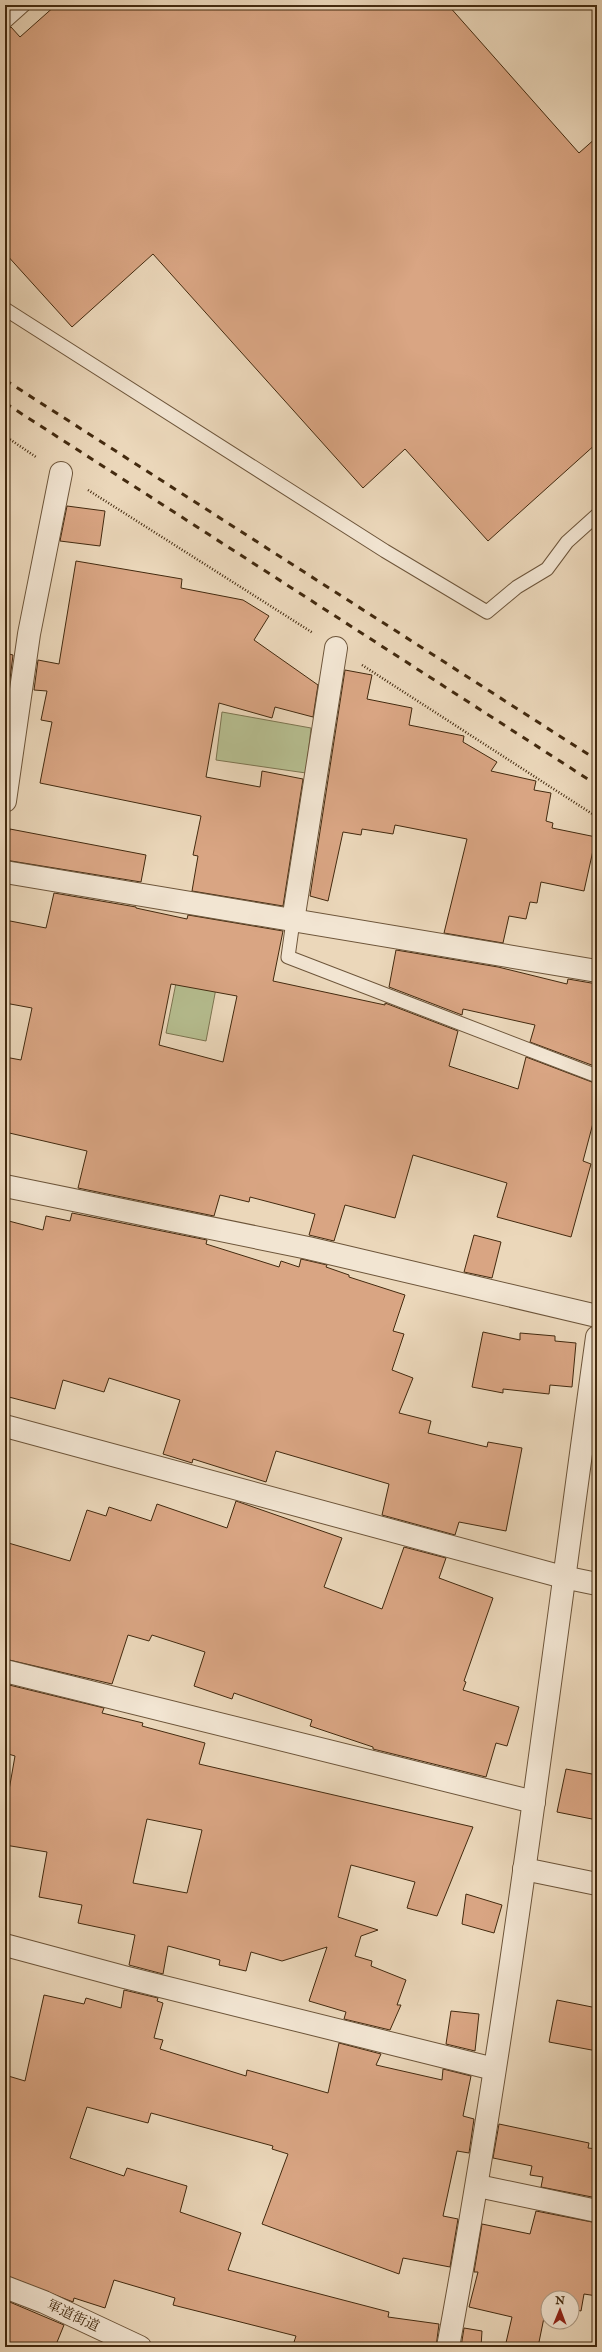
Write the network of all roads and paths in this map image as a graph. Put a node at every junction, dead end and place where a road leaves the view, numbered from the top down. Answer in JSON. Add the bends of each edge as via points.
{"nodes":[{"id":1,"x":24,"y":5,"type":"edge"},
{"id":2,"x":5,"y":22,"type":"edge"},
{"id":3,"x":5,"y":309,"type":"edge"},
{"id":4,"x":5,"y":436,"type":"edge"},
{"id":5,"x":61,"y":473,"type":"junction"},
{"id":6,"x":597,"y":515,"type":"edge"},
{"id":7,"x":336,"y":648,"type":"junction"},
{"id":8,"x":5,"y":801,"type":"edge"},
{"id":9,"x":597,"y":817,"type":"edge"},
{"id":10,"x":5,"y":872,"type":"edge"},
{"id":11,"x":293,"y":921,"type":"junction"},
{"id":12,"x":597,"y":971,"type":"edge"},
{"id":13,"x":597,"y":1076,"type":"edge"},
{"id":14,"x":5,"y":1186,"type":"edge"},
{"id":15,"x":597,"y":1316,"type":"edge"},
{"id":16,"x":597,"y":1337,"type":"edge"},
{"id":17,"x":5,"y":1426,"type":"edge"},
{"id":18,"x":564,"y":1577,"type":"junction"},
{"id":19,"x":597,"y":1584,"type":"edge"},
{"id":20,"x":5,"y":1672,"type":"edge"},
{"id":21,"x":534,"y":1802,"type":"junction"},
{"id":22,"x":524,"y":1868,"type":"junction"},
{"id":23,"x":597,"y":1884,"type":"edge"},
{"id":24,"x":5,"y":1945,"type":"edge"},
{"id":25,"x":494,"y":2068,"type":"junction"},
{"id":26,"x":478,"y":2186,"type":"junction"},
{"id":27,"x":597,"y":2211,"type":"edge"},
{"id":28,"x":5,"y":2287,"type":"edge"},
{"id":29,"x":140,"y":2347,"type":"edge"},
{"id":30,"x":448,"y":2347,"type":"edge"}],
"edges":[{"from":1,"to":2,"type":"lane"},
{"from":3,"to":6,"type":"lane","via":[[385,551],[487,612],[518,587],[547,569],[567,542]]},
{"from":4,"to":5,"type":"path"},
{"from":5,"to":7,"type":"path"},
{"from":5,"to":8,"type":"street","via":[[29,634]]},
{"from":7,"to":9,"type":"path"},
{"from":7,"to":11,"type":"street"},
{"from":10,"to":11,"type":"street"},
{"from":11,"to":12,"type":"street"},
{"from":11,"to":13,"type":"lane","via":[[288,957]]},
{"from":14,"to":15,"type":"street","via":[[308,1248]]},
{"from":16,"to":18,"type":"street"},
{"from":17,"to":18,"type":"street"},
{"from":18,"to":19,"type":"street"},
{"from":18,"to":21,"type":"street"},
{"from":20,"to":21,"type":"street"},
{"from":21,"to":22,"type":"street"},
{"from":22,"to":23,"type":"street"},
{"from":22,"to":25,"type":"street"},
{"from":24,"to":25,"type":"street","via":[[124,1977]]},
{"from":25,"to":26,"type":"street"},
{"from":26,"to":27,"type":"street"},
{"from":26,"to":30,"type":"street"},
{"from":28,"to":29,"type":"street","name":"軍道街道","via":[[44,2302]]}]}
